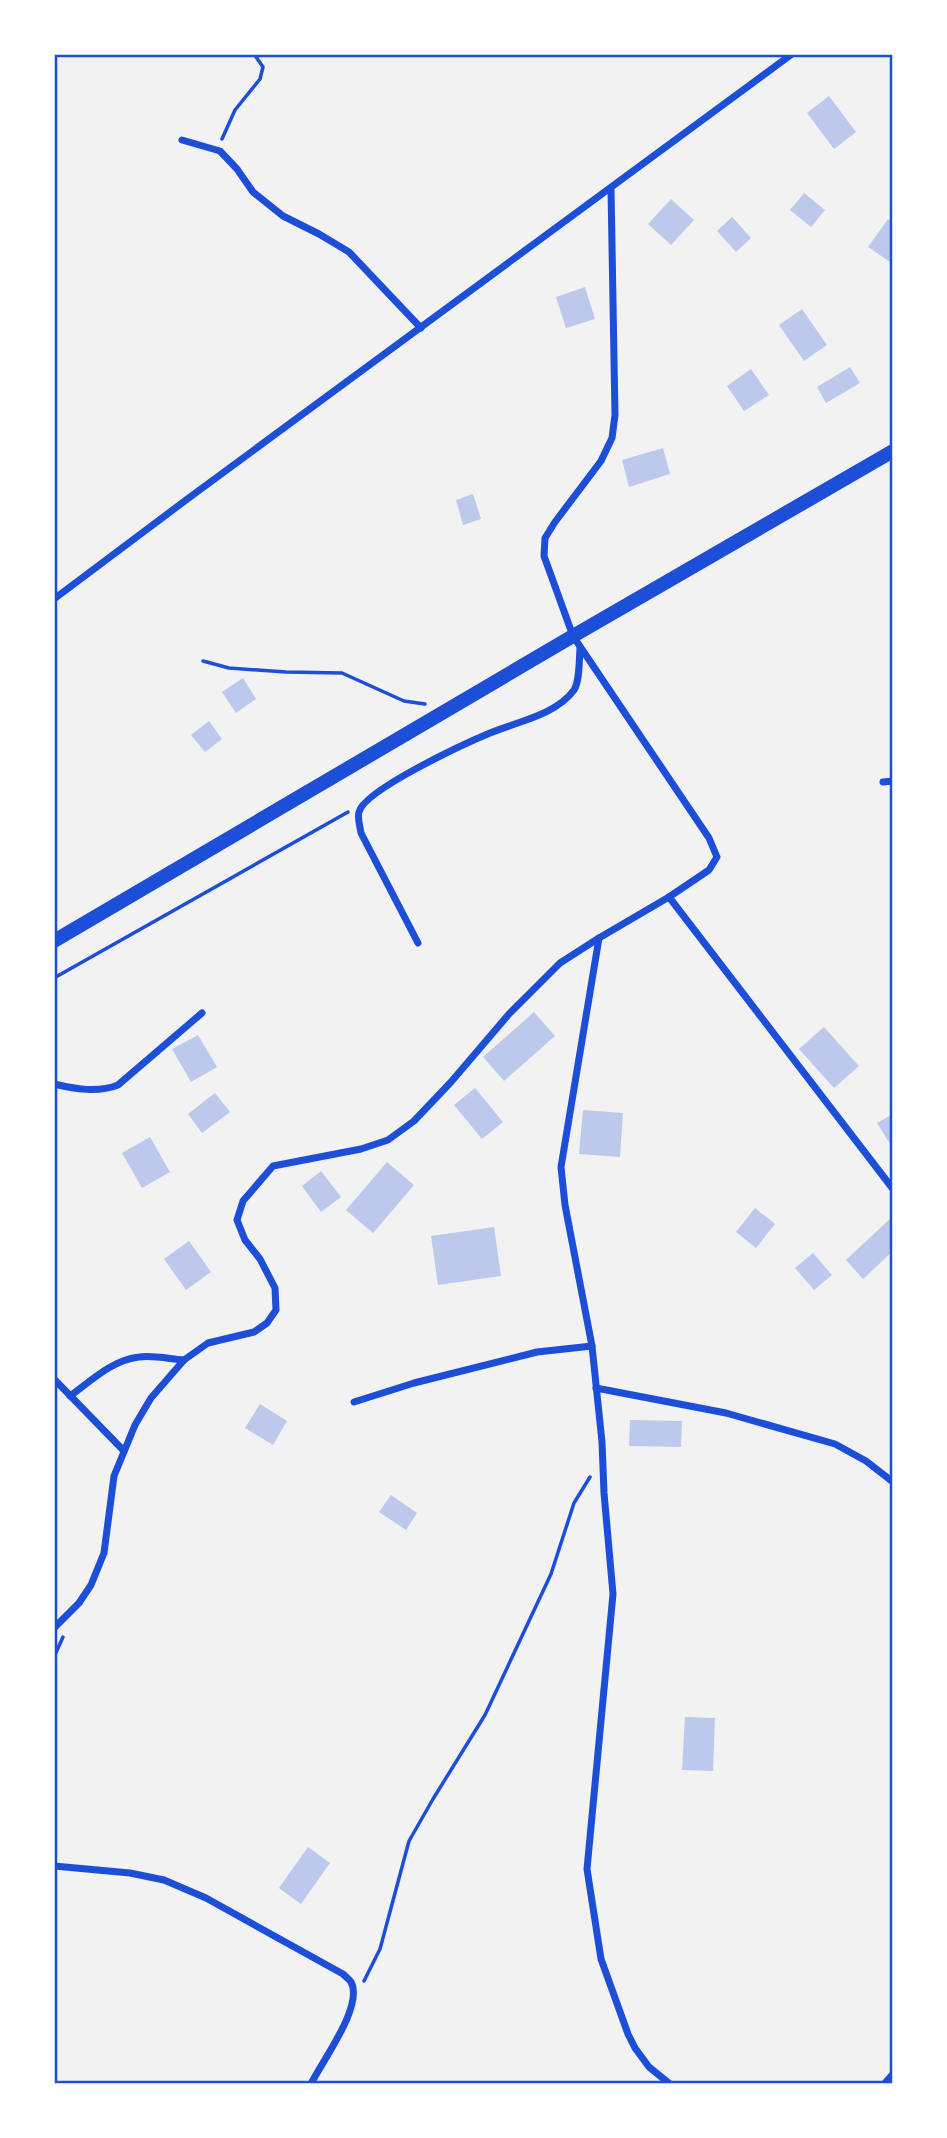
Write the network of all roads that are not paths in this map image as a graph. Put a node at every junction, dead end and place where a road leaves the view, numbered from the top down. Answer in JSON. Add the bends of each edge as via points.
{"nodes":[{"id":1,"x":792,"y":54,"type":"edge"},
{"id":2,"x":182,"y":140,"type":"dead end"},
{"id":3,"x":611,"y":188,"type":"junction"},
{"id":4,"x":421,"y":328,"type":"junction"},
{"id":5,"x":893,"y":451,"type":"edge"},
{"id":6,"x":54,"y":599,"type":"edge"},
{"id":7,"x":576,"y":642,"type":"junction"},
{"id":8,"x":893,"y":781,"type":"edge"},
{"id":9,"x":883,"y":782,"type":"dead end"},
{"id":10,"x":669,"y":897,"type":"junction"},
{"id":11,"x":599,"y":938,"type":"junction"},
{"id":12,"x":54,"y":941,"type":"edge"},
{"id":13,"x":418,"y":943,"type":"dead end"},
{"id":14,"x":202,"y":1013,"type":"dead end"},
{"id":15,"x":54,"y":1084,"type":"edge"},
{"id":16,"x":893,"y":1189,"type":"edge"},
{"id":17,"x":592,"y":1346,"type":"junction"},
{"id":18,"x":184,"y":1360,"type":"junction"},
{"id":19,"x":54,"y":1379,"type":"edge"},
{"id":20,"x":596,"y":1388,"type":"junction"},
{"id":21,"x":70,"y":1396,"type":"junction"},
{"id":22,"x":354,"y":1402,"type":"dead end"},
{"id":23,"x":124,"y":1451,"type":"junction"},
{"id":24,"x":893,"y":1482,"type":"edge"},
{"id":25,"x":54,"y":1628,"type":"edge"},
{"id":26,"x":54,"y":1866,"type":"edge"},
{"id":27,"x":893,"y":2074,"type":"edge"},
{"id":28,"x":312,"y":2084,"type":"edge"},
{"id":29,"x":670,"y":2084,"type":"edge"},
{"id":30,"x":884,"y":2084,"type":"edge"}],
"edges":[{"from":1,"to":3,"type":"street"},
{"from":2,"to":4,"type":"street","via":[[220,151],[253,192],[283,216],[349,252]]},
{"from":3,"to":4,"type":"street"},
{"from":3,"to":7,"type":"street","via":[[612,438],[601,461],[545,538],[544,556]]},
{"from":4,"to":6,"type":"street"},
{"from":5,"to":7,"type":"highway"},
{"from":7,"to":10,"type":"street","via":[[709,838],[717,857],[709,870]]},
{"from":7,"to":12,"type":"highway","via":[[452,708]]},
{"from":7,"to":13,"type":"street","via":[[576,687],[568,697],[551,709],[445,754],[362,804],[358,814],[361,833]]},
{"from":8,"to":9,"type":"street"},
{"from":10,"to":11,"type":"street"},
{"from":10,"to":16,"type":"street"},
{"from":11,"to":17,"type":"street","via":[[561,1167]]},
{"from":11,"to":18,"type":"street","via":[[560,963],[414,1121],[388,1140],[273,1166],[243,1201],[237,1220],[275,1288],[276,1310],[254,1332],[208,1343]]},
{"from":14,"to":15,"type":"street","via":[[108,1089]]},
{"from":17,"to":20,"type":"street"},
{"from":17,"to":22,"type":"street","via":[[537,1352]]},
{"from":18,"to":21,"type":"street","via":[[124,1360]]},
{"from":18,"to":23,"type":"street","via":[[150,1398]]},
{"from":19,"to":21,"type":"street"},
{"from":20,"to":24,"type":"street","via":[[726,1413],[835,1444]]},
{"from":20,"to":29,"type":"street","via":[[613,1594],[587,1869],[601,1959],[628,2034],[649,2067]]},
{"from":21,"to":23,"type":"street"},
{"from":23,"to":25,"type":"street","via":[[114,1476],[104,1553],[91,1586]]},
{"from":26,"to":28,"type":"street","via":[[164,1880],[206,1898],[343,1974],[351,1982],[351,2008]]},
{"from":27,"to":30,"type":"street"}]}
